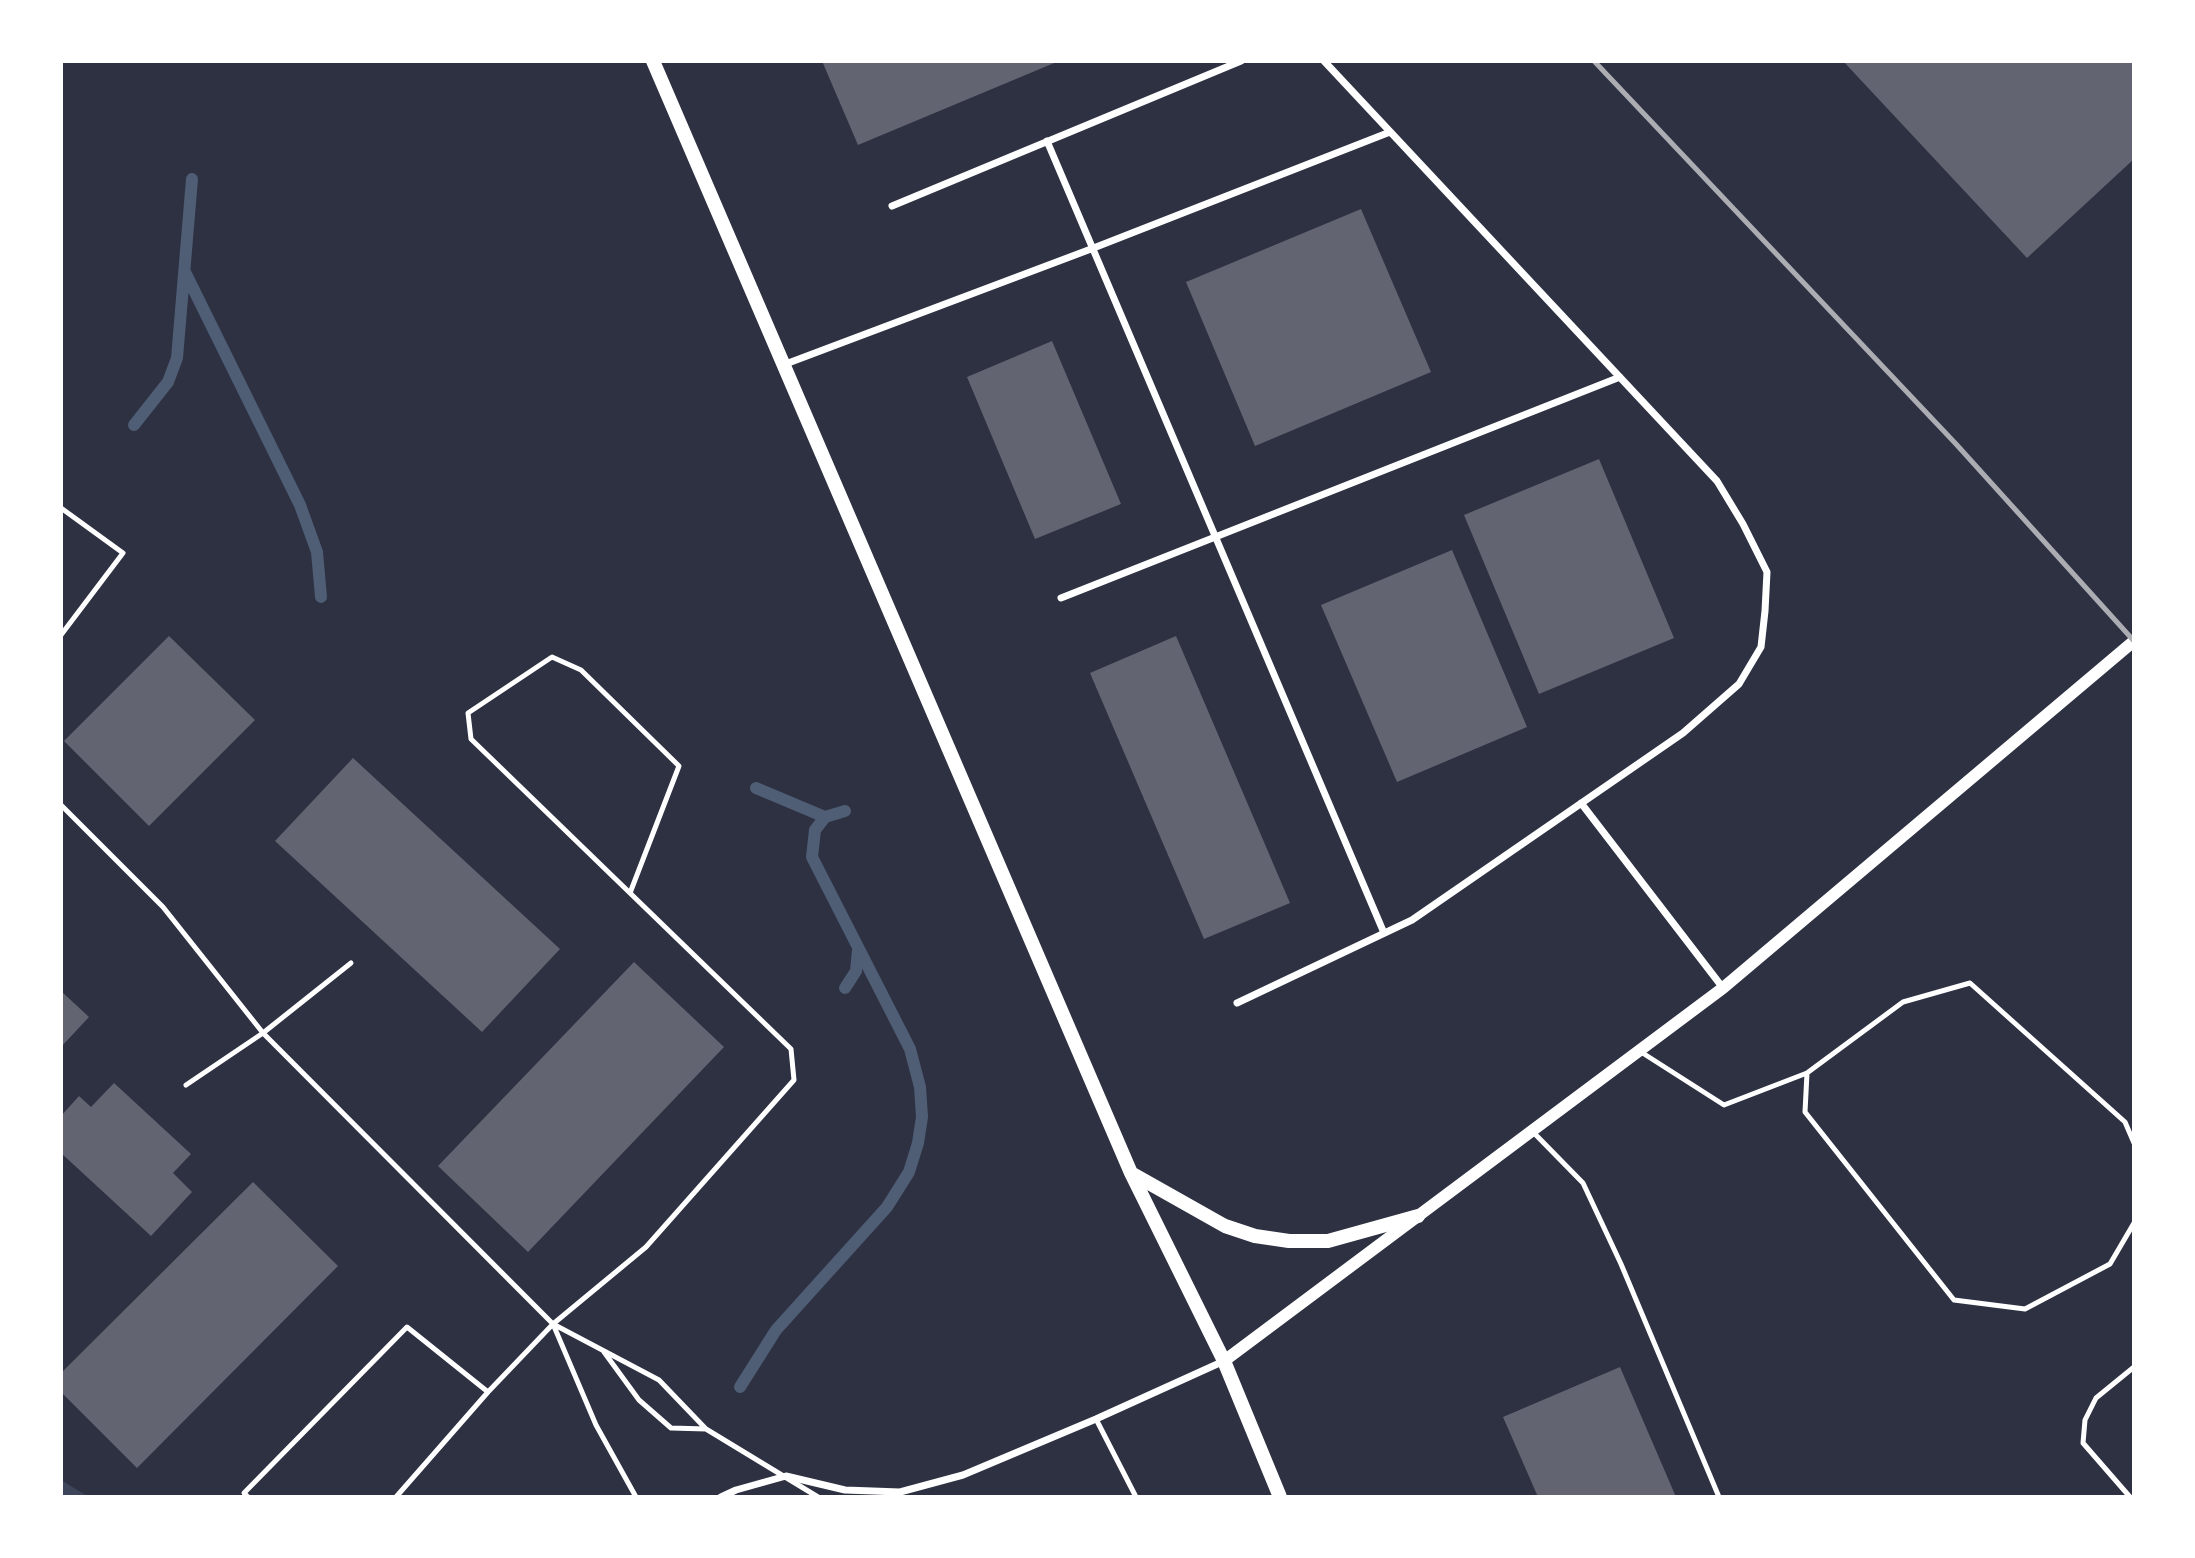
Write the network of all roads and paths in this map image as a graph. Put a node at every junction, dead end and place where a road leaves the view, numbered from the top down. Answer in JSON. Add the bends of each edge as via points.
{"nodes":[{"id":1,"x":653,"y":61,"type":"edge"},
{"id":2,"x":1241,"y":61,"type":"edge"},
{"id":3,"x":1324,"y":61,"type":"edge"},
{"id":4,"x":1390,"y":132,"type":"junction"},
{"id":5,"x":1047,"y":141,"type":"junction"},
{"id":6,"x":892,"y":206,"type":"dead end"},
{"id":7,"x":1091,"y":249,"type":"junction"},
{"id":8,"x":782,"y":365,"type":"junction"},
{"id":9,"x":1620,"y":377,"type":"junction"},
{"id":10,"x":61,"y":508,"type":"edge"},
{"id":11,"x":1216,"y":539,"type":"junction"},
{"id":12,"x":1061,"y":598,"type":"dead end"},
{"id":13,"x":61,"y":635,"type":"edge"},
{"id":14,"x":2134,"y":641,"type":"edge"},
{"id":15,"x":1581,"y":803,"type":"junction"},
{"id":16,"x":61,"y":805,"type":"edge"},
{"id":17,"x":630,"y":893,"type":"junction"},
{"id":18,"x":1384,"y":933,"type":"junction"},
{"id":19,"x":351,"y":963,"type":"dead end"},
{"id":20,"x":1723,"y":988,"type":"junction"},
{"id":21,"x":1237,"y":1003,"type":"dead end"},
{"id":22,"x":264,"y":1033,"type":"junction"},
{"id":23,"x":1638,"y":1051,"type":"junction"},
{"id":24,"x":1807,"y":1073,"type":"junction"},
{"id":25,"x":186,"y":1085,"type":"dead end"},
{"id":26,"x":1532,"y":1131,"type":"junction"},
{"id":27,"x":2134,"y":1143,"type":"edge"},
{"id":28,"x":1131,"y":1172,"type":"junction"},
{"id":29,"x":1418,"y":1216,"type":"junction"},
{"id":30,"x":2134,"y":1223,"type":"edge"},
{"id":31,"x":553,"y":1324,"type":"junction"},
{"id":32,"x":603,"y":1351,"type":"junction"},
{"id":33,"x":1224,"y":1361,"type":"junction"},
{"id":34,"x":2134,"y":1367,"type":"edge"},
{"id":35,"x":488,"y":1392,"type":"junction"},
{"id":36,"x":1096,"y":1419,"type":"junction"},
{"id":37,"x":706,"y":1429,"type":"junction"},
{"id":38,"x":786,"y":1476,"type":"junction"},
{"id":39,"x":248,"y":1497,"type":"edge"},
{"id":40,"x":396,"y":1497,"type":"edge"},
{"id":41,"x":636,"y":1497,"type":"edge"},
{"id":42,"x":721,"y":1497,"type":"edge"},
{"id":43,"x":818,"y":1497,"type":"edge"},
{"id":44,"x":1136,"y":1497,"type":"edge"},
{"id":45,"x":1280,"y":1497,"type":"edge"},
{"id":46,"x":1719,"y":1497,"type":"edge"},
{"id":47,"x":2130,"y":1497,"type":"edge"}],
"edges":[{"from":1,"to":8,"type":"main road"},
{"from":2,"to":5,"type":"street"},
{"from":3,"to":4,"type":"street"},
{"from":4,"to":7,"type":"street"},
{"from":4,"to":9,"type":"street"},
{"from":5,"to":6,"type":"street"},
{"from":5,"to":7,"type":"street"},
{"from":7,"to":8,"type":"street"},
{"from":7,"to":11,"type":"street"},
{"from":8,"to":28,"type":"main road"},
{"from":9,"to":11,"type":"street"},
{"from":9,"to":15,"type":"street","via":[[1717,481],[1767,572],[1765,611],[1761,647],[1739,684],[1684,733]]},
{"from":10,"to":13,"type":"lane","via":[[123,553]]},
{"from":11,"to":12,"type":"street"},
{"from":11,"to":18,"type":"street"},
{"from":14,"to":20,"type":"street"},
{"from":15,"to":18,"type":"street","via":[[1412,920]]},
{"from":15,"to":20,"type":"street"},
{"from":16,"to":22,"type":"lane","via":[[163,907]]},
{"from":17,"to":17,"type":"lane","via":[[471,739],[468,713],[552,657],[581,670],[679,766]]},
{"from":17,"to":31,"type":"lane","via":[[791,1049],[794,1080],[646,1247]]},
{"from":18,"to":21,"type":"street"},
{"from":19,"to":22,"type":"lane"},
{"from":20,"to":23,"type":"street"},
{"from":22,"to":25,"type":"lane"},
{"from":22,"to":31,"type":"lane"},
{"from":23,"to":24,"type":"lane","via":[[1724,1105]]},
{"from":23,"to":26,"type":"street"},
{"from":24,"to":27,"type":"lane","via":[[1903,1002],[1970,984],[2125,1122]]},
{"from":24,"to":30,"type":"lane","via":[[1805,1112],[1954,1300],[2025,1309],[2110,1264]]},
{"from":26,"to":29,"type":"street"},
{"from":26,"to":46,"type":"lane","via":[[1583,1183]]},
{"from":28,"to":29,"type":"main road","via":[[1225,1226],[1255,1237],[1328,1241]]},
{"from":28,"to":33,"type":"main road"},
{"from":29,"to":33,"type":"street"},
{"from":31,"to":32,"type":"lane"},
{"from":31,"to":35,"type":"lane"},
{"from":31,"to":41,"type":"lane","via":[[596,1425]]},
{"from":32,"to":37,"type":"lane","via":[[659,1380]]},
{"from":32,"to":37,"type":"lane","via":[[639,1400],[671,1428]]},
{"from":33,"to":36,"type":"street"},
{"from":33,"to":45,"type":"main road"},
{"from":34,"to":47,"type":"lane","via":[[2096,1398],[2085,1420],[2083,1443]]},
{"from":35,"to":39,"type":"lane","via":[[407,1327],[244,1493]]},
{"from":35,"to":40,"type":"lane"},
{"from":36,"to":38,"type":"street","via":[[963,1475],[900,1492],[845,1490]]},
{"from":36,"to":44,"type":"lane"},
{"from":37,"to":38,"type":"lane"},
{"from":38,"to":42,"type":"street"},
{"from":38,"to":43,"type":"lane"}]}
